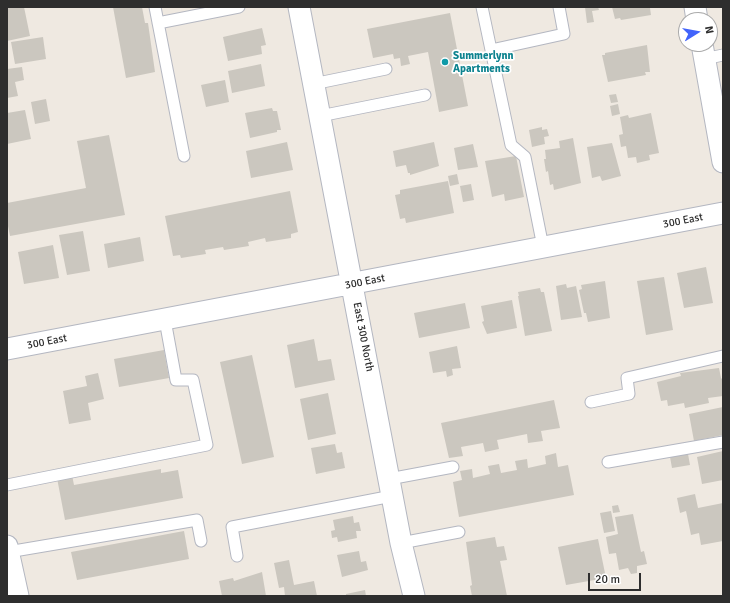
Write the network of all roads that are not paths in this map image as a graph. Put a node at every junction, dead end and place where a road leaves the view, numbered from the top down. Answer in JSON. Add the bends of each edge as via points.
{"nodes":[{"id":1,"x":155,"y":7,"type":"edge"},
{"id":2,"x":239,"y":7,"type":"edge"},
{"id":3,"x":299,"y":7,"type":"edge"},
{"id":4,"x":482,"y":7,"type":"edge"},
{"id":5,"x":559,"y":7,"type":"edge"},
{"id":6,"x":158,"y":23,"type":"junction"},
{"id":7,"x":491,"y":50,"type":"junction"},
{"id":8,"x":710,"y":53,"type":"edge"},
{"id":9,"x":386,"y":69,"type":"dead end"},
{"id":10,"x":313,"y":84,"type":"junction"},
{"id":11,"x":425,"y":95,"type":"dead end"},
{"id":12,"x":320,"y":116,"type":"junction"},
{"id":13,"x":184,"y":156,"type":"dead end"},
{"id":14,"x":723,"y":162,"type":"edge"},
{"id":15,"x":723,"y":214,"type":"edge"},
{"id":16,"x":543,"y":248,"type":"junction"},
{"id":17,"x":353,"y":284,"type":"junction"},
{"id":18,"x":164,"y":320,"type":"junction"},
{"id":19,"x":7,"y":349,"type":"edge"},
{"id":20,"x":723,"y":356,"type":"edge"},
{"id":21,"x":591,"y":402,"type":"dead end"},
{"id":22,"x":723,"y":442,"type":"edge"},
{"id":23,"x":608,"y":462,"type":"dead end"},
{"id":24,"x":453,"y":467,"type":"dead end"},
{"id":25,"x":7,"y":485,"type":"edge"},
{"id":26,"x":390,"y":487,"type":"junction"},
{"id":27,"x":458,"y":532,"type":"dead end"},
{"id":28,"x":201,"y":541,"type":"dead end"},
{"id":29,"x":401,"y":543,"type":"junction"},
{"id":30,"x":8,"y":549,"type":"edge"},
{"id":31,"x":237,"y":556,"type":"dead end"},
{"id":32,"x":18,"y":596,"type":"edge"},
{"id":33,"x":414,"y":596,"type":"edge"}],
"edges":[{"from":1,"to":6,"type":"lane"},
{"from":2,"to":6,"type":"lane"},
{"from":3,"to":10,"type":"street","name":"East 300 North"},
{"from":4,"to":7,"type":"lane"},
{"from":5,"to":7,"type":"lane","via":[[564,34]]},
{"from":6,"to":13,"type":"lane"},
{"from":7,"to":16,"type":"lane","via":[[511,145],[525,157]]},
{"from":8,"to":14,"type":"street"},
{"from":9,"to":10,"type":"lane"},
{"from":10,"to":12,"type":"street","name":"East 300 North"},
{"from":11,"to":12,"type":"lane"},
{"from":12,"to":17,"type":"street","name":"East 300 North"},
{"from":15,"to":16,"type":"street","name":"300 East"},
{"from":16,"to":17,"type":"street","name":"300 East"},
{"from":17,"to":18,"type":"street","name":"300 East"},
{"from":17,"to":26,"type":"street","name":"East 300 North"},
{"from":18,"to":19,"type":"street","name":"300 East"},
{"from":18,"to":25,"type":"lane","via":[[176,380],[193,380],[207,446]]},
{"from":20,"to":21,"type":"lane","via":[[628,378],[629,394]]},
{"from":22,"to":23,"type":"lane"},
{"from":24,"to":26,"type":"lane"},
{"from":26,"to":29,"type":"street","name":"East 300 North"},
{"from":26,"to":31,"type":"lane","via":[[232,527]]},
{"from":27,"to":29,"type":"lane"},
{"from":28,"to":30,"type":"lane","via":[[197,520]]},
{"from":29,"to":33,"type":"street","name":"East 300 North"},
{"from":30,"to":32,"type":"street"}]}
